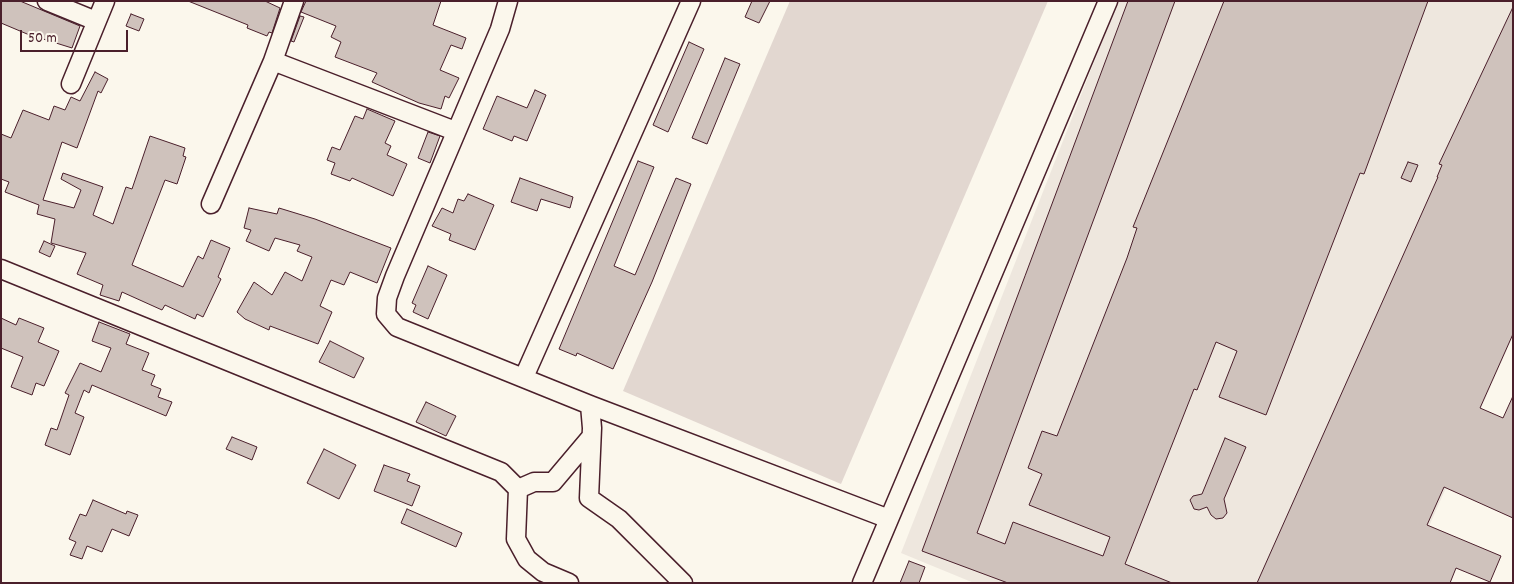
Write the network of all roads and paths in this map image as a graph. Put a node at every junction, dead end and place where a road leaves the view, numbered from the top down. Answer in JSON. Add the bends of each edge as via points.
{"nodes":[{"id":1,"x":48,"y":1,"type":"edge"},
{"id":2,"x":105,"y":1,"type":"edge"},
{"id":3,"x":294,"y":1,"type":"edge"},
{"id":4,"x":508,"y":1,"type":"edge"},
{"id":5,"x":691,"y":1,"type":"edge"},
{"id":6,"x":1108,"y":1,"type":"edge"},
{"id":7,"x":96,"y":21,"type":"junction"},
{"id":8,"x":273,"y":61,"type":"junction"},
{"id":9,"x":71,"y":84,"type":"dead end"},
{"id":10,"x":455,"y":131,"type":"junction"},
{"id":11,"x":211,"y":204,"type":"dead end"},
{"id":12,"x":1,"y":269,"type":"edge"},
{"id":13,"x":524,"y":377,"type":"junction"},
{"id":14,"x":590,"y":405,"type":"junction"},
{"id":15,"x":591,"y":437,"type":"junction"},
{"id":16,"x":518,"y":489,"type":"junction"},
{"id":17,"x":889,"y":519,"type":"junction"},
{"id":18,"x":568,"y":583,"type":"edge"},
{"id":19,"x":683,"y":583,"type":"edge"},
{"id":20,"x":862,"y":583,"type":"edge"}],
"edges":[{"from":1,"to":7,"type":"street"},
{"from":2,"to":7,"type":"street"},
{"from":3,"to":8,"type":"street"},
{"from":4,"to":10,"type":"street","via":[[500,29]]},
{"from":5,"to":13,"type":"street"},
{"from":6,"to":17,"type":"street"},
{"from":7,"to":9,"type":"street"},
{"from":8,"to":10,"type":"street"},
{"from":8,"to":11,"type":"street"},
{"from":10,"to":13,"type":"street","via":[[395,276],[386,314],[397,327]]},
{"from":12,"to":16,"type":"street","via":[[501,472]]},
{"from":13,"to":14,"type":"street"},
{"from":14,"to":15,"type":"street"},
{"from":14,"to":17,"type":"street"},
{"from":15,"to":16,"type":"street","via":[[553,482],[534,482]]},
{"from":15,"to":19,"type":"street","via":[[589,498],[619,519]]},
{"from":16,"to":18,"type":"street","via":[[516,539],[527,559],[543,572]]},
{"from":17,"to":20,"type":"street"}]}
